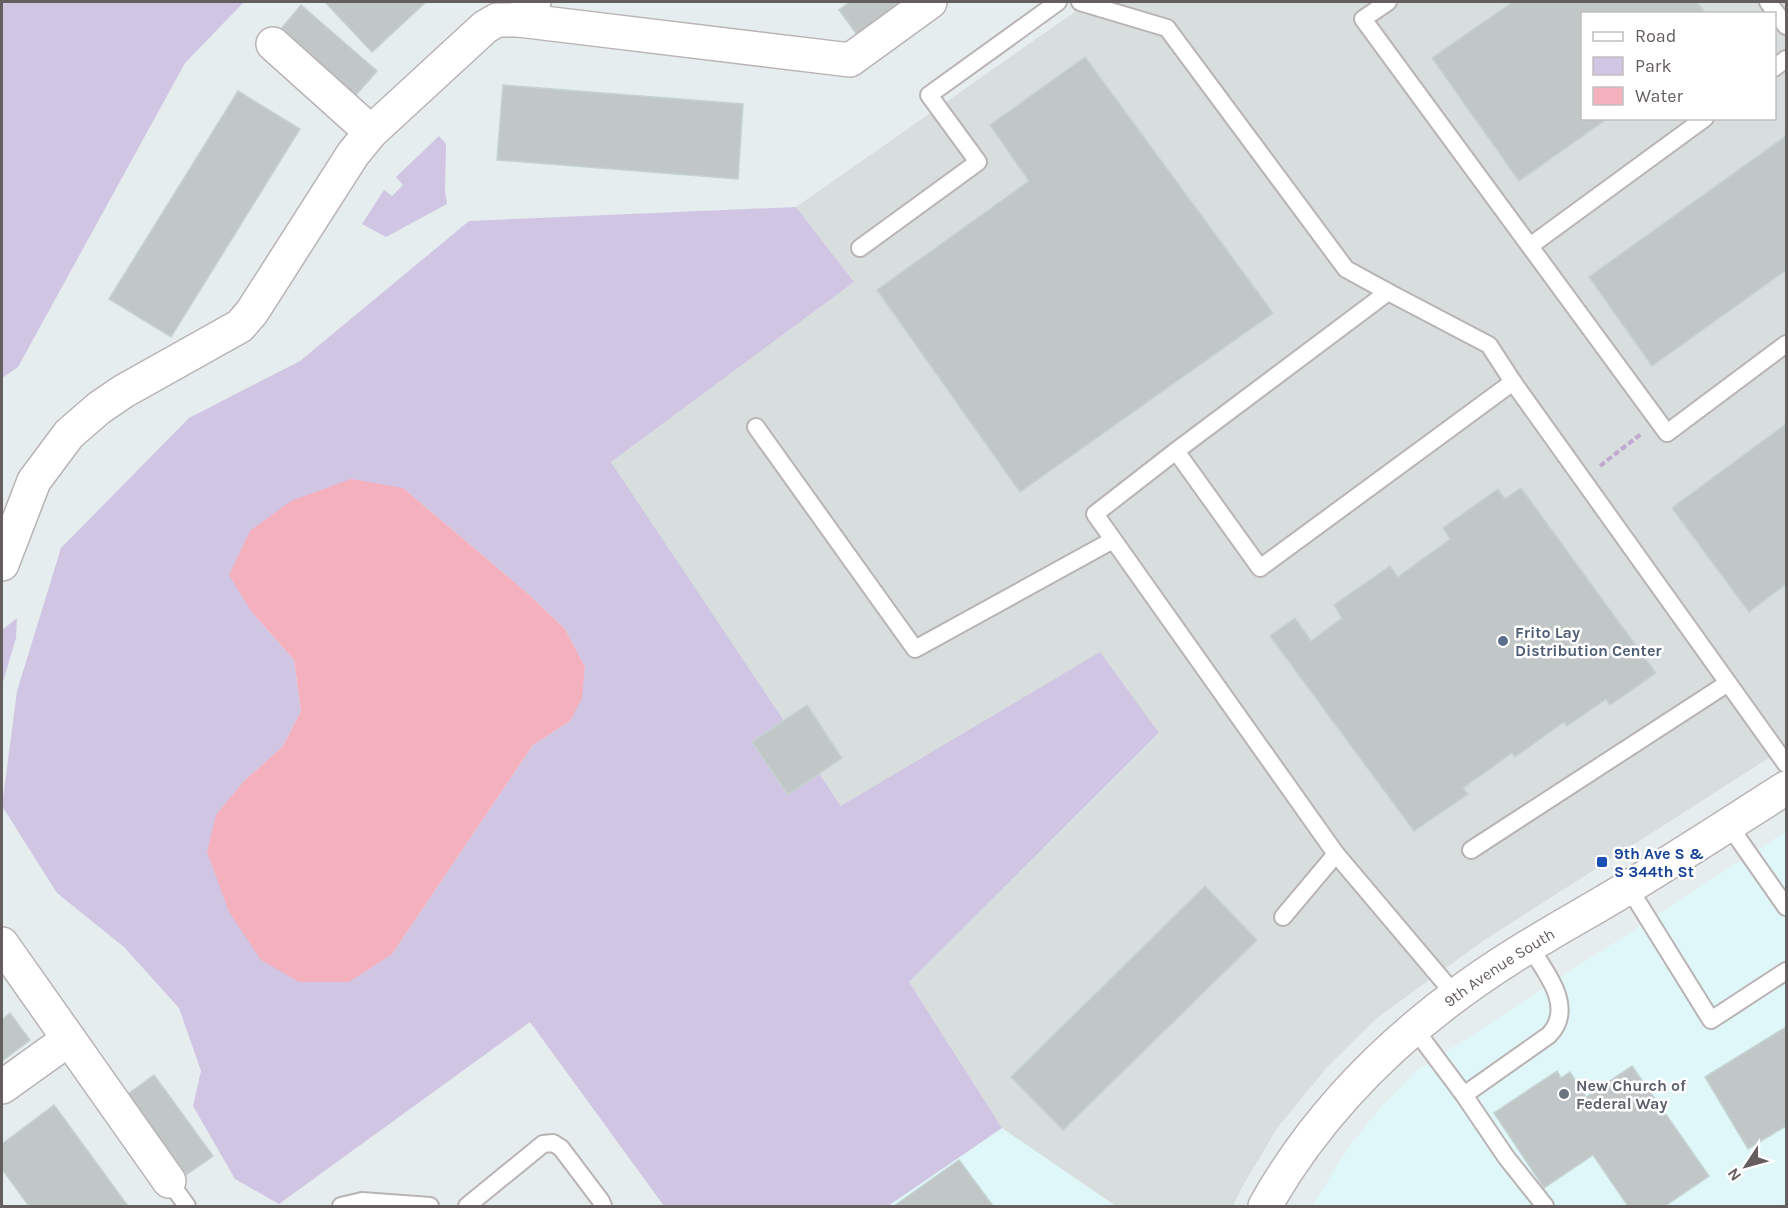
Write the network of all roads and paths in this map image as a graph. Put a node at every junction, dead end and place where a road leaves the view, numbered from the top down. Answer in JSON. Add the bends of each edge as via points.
{"nodes":[{"id":1,"x":930,"y":2,"type":"edge"},
{"id":2,"x":1059,"y":2,"type":"edge"},
{"id":3,"x":1080,"y":2,"type":"edge"},
{"id":4,"x":1388,"y":2,"type":"edge"},
{"id":5,"x":526,"y":11,"type":"edge"},
{"id":6,"x":1776,"y":13,"type":"edge"},
{"id":7,"x":1786,"y":26,"type":"edge"},
{"id":8,"x":273,"y":44,"type":"dead end"},
{"id":9,"x":1702,"y":120,"type":"edge"},
{"id":10,"x":371,"y":132,"type":"junction"},
{"id":11,"x":1530,"y":246,"type":"junction"},
{"id":12,"x":860,"y":248,"type":"dead end"},
{"id":13,"x":1388,"y":292,"type":"junction"},
{"id":14,"x":1786,"y":345,"type":"edge"},
{"id":15,"x":1513,"y":382,"type":"junction"},
{"id":16,"x":1658,"y":421,"type":"junction"},
{"id":17,"x":756,"y":427,"type":"dead end"},
{"id":18,"x":1176,"y":451,"type":"junction"},
{"id":19,"x":1582,"y":479,"type":"junction"},
{"id":20,"x":1113,"y":540,"type":"junction"},
{"id":21,"x":2,"y":564,"type":"edge"},
{"id":22,"x":1728,"y":683,"type":"junction"},
{"id":23,"x":1786,"y":764,"type":"edge"},
{"id":24,"x":1786,"y":788,"type":"edge"},
{"id":25,"x":1728,"y":824,"type":"junction"},
{"id":26,"x":1471,"y":850,"type":"dead end"},
{"id":27,"x":1336,"y":854,"type":"junction"},
{"id":28,"x":1629,"y":888,"type":"junction"},
{"id":29,"x":1786,"y":907,"type":"edge"},
{"id":30,"x":1283,"y":917,"type":"dead end"},
{"id":31,"x":2,"y":944,"type":"edge"},
{"id":32,"x":1529,"y":946,"type":"junction"},
{"id":33,"x":1786,"y":971,"type":"edge"},
{"id":34,"x":1456,"y":996,"type":"junction"},
{"id":35,"x":1414,"y":1028,"type":"junction"},
{"id":36,"x":69,"y":1039,"type":"junction"},
{"id":37,"x":2,"y":1087,"type":"edge"},
{"id":38,"x":1464,"y":1095,"type":"junction"},
{"id":39,"x":178,"y":1194,"type":"edge"},
{"id":40,"x":341,"y":1206,"type":"edge"},
{"id":41,"x":423,"y":1206,"type":"edge"},
{"id":42,"x":467,"y":1206,"type":"edge"},
{"id":43,"x":603,"y":1206,"type":"edge"},
{"id":44,"x":1265,"y":1206,"type":"edge"},
{"id":45,"x":1545,"y":1206,"type":"edge"}],
"edges":[{"from":1,"to":5,"type":"street","via":[[850,60]]},
{"from":2,"to":12,"type":"lane","via":[[929,95],[978,162]]},
{"from":3,"to":13,"type":"lane","via":[[1167,28],[1346,269]]},
{"from":4,"to":11,"type":"lane","via":[[1363,19]]},
{"from":5,"to":10,"type":"street","via":[[485,27]]},
{"from":6,"to":7,"type":"lane"},
{"from":8,"to":10,"type":"street"},
{"from":9,"to":11,"type":"lane"},
{"from":10,"to":21,"type":"street","via":[[240,326],[124,391],[69,434],[34,481]]},
{"from":11,"to":16,"type":"lane"},
{"from":13,"to":15,"type":"lane","via":[[1489,345]]},
{"from":13,"to":18,"type":"lane"},
{"from":14,"to":16,"type":"lane","via":[[1667,433]]},
{"from":15,"to":18,"type":"lane","via":[[1260,568]]},
{"from":15,"to":19,"type":"lane"},
{"from":16,"to":19,"type":"path"},
{"from":17,"to":20,"type":"lane","via":[[915,649]]},
{"from":18,"to":20,"type":"lane","via":[[1095,514]]},
{"from":19,"to":22,"type":"lane"},
{"from":20,"to":27,"type":"lane"},
{"from":22,"to":23,"type":"lane"},
{"from":22,"to":26,"type":"lane"},
{"from":24,"to":25,"type":"street","name":"9th Avenue South"},
{"from":25,"to":28,"type":"street","name":"9th Avenue South"},
{"from":25,"to":29,"type":"lane"},
{"from":27,"to":30,"type":"lane"},
{"from":27,"to":34,"type":"lane"},
{"from":28,"to":32,"type":"street","name":"9th Avenue South"},
{"from":28,"to":33,"type":"lane","via":[[1711,1020]]},
{"from":31,"to":36,"type":"street"},
{"from":32,"to":34,"type":"street","name":"9th Avenue South"},
{"from":32,"to":38,"type":"lane","via":[[1556,990],[1560,1003],[1558,1024],[1549,1035]]},
{"from":34,"to":35,"type":"street","name":"9th Avenue South"},
{"from":35,"to":38,"type":"lane"},
{"from":35,"to":44,"type":"street","name":"9th Avenue South","via":[[1342,1097],[1296,1156]]},
{"from":36,"to":37,"type":"street"},
{"from":36,"to":39,"type":"street"},
{"from":38,"to":45,"type":"lane"},
{"from":40,"to":41,"type":"lane","via":[[362,1201]]},
{"from":42,"to":43,"type":"lane","via":[[543,1144],[553,1143],[561,1148]]}]}
